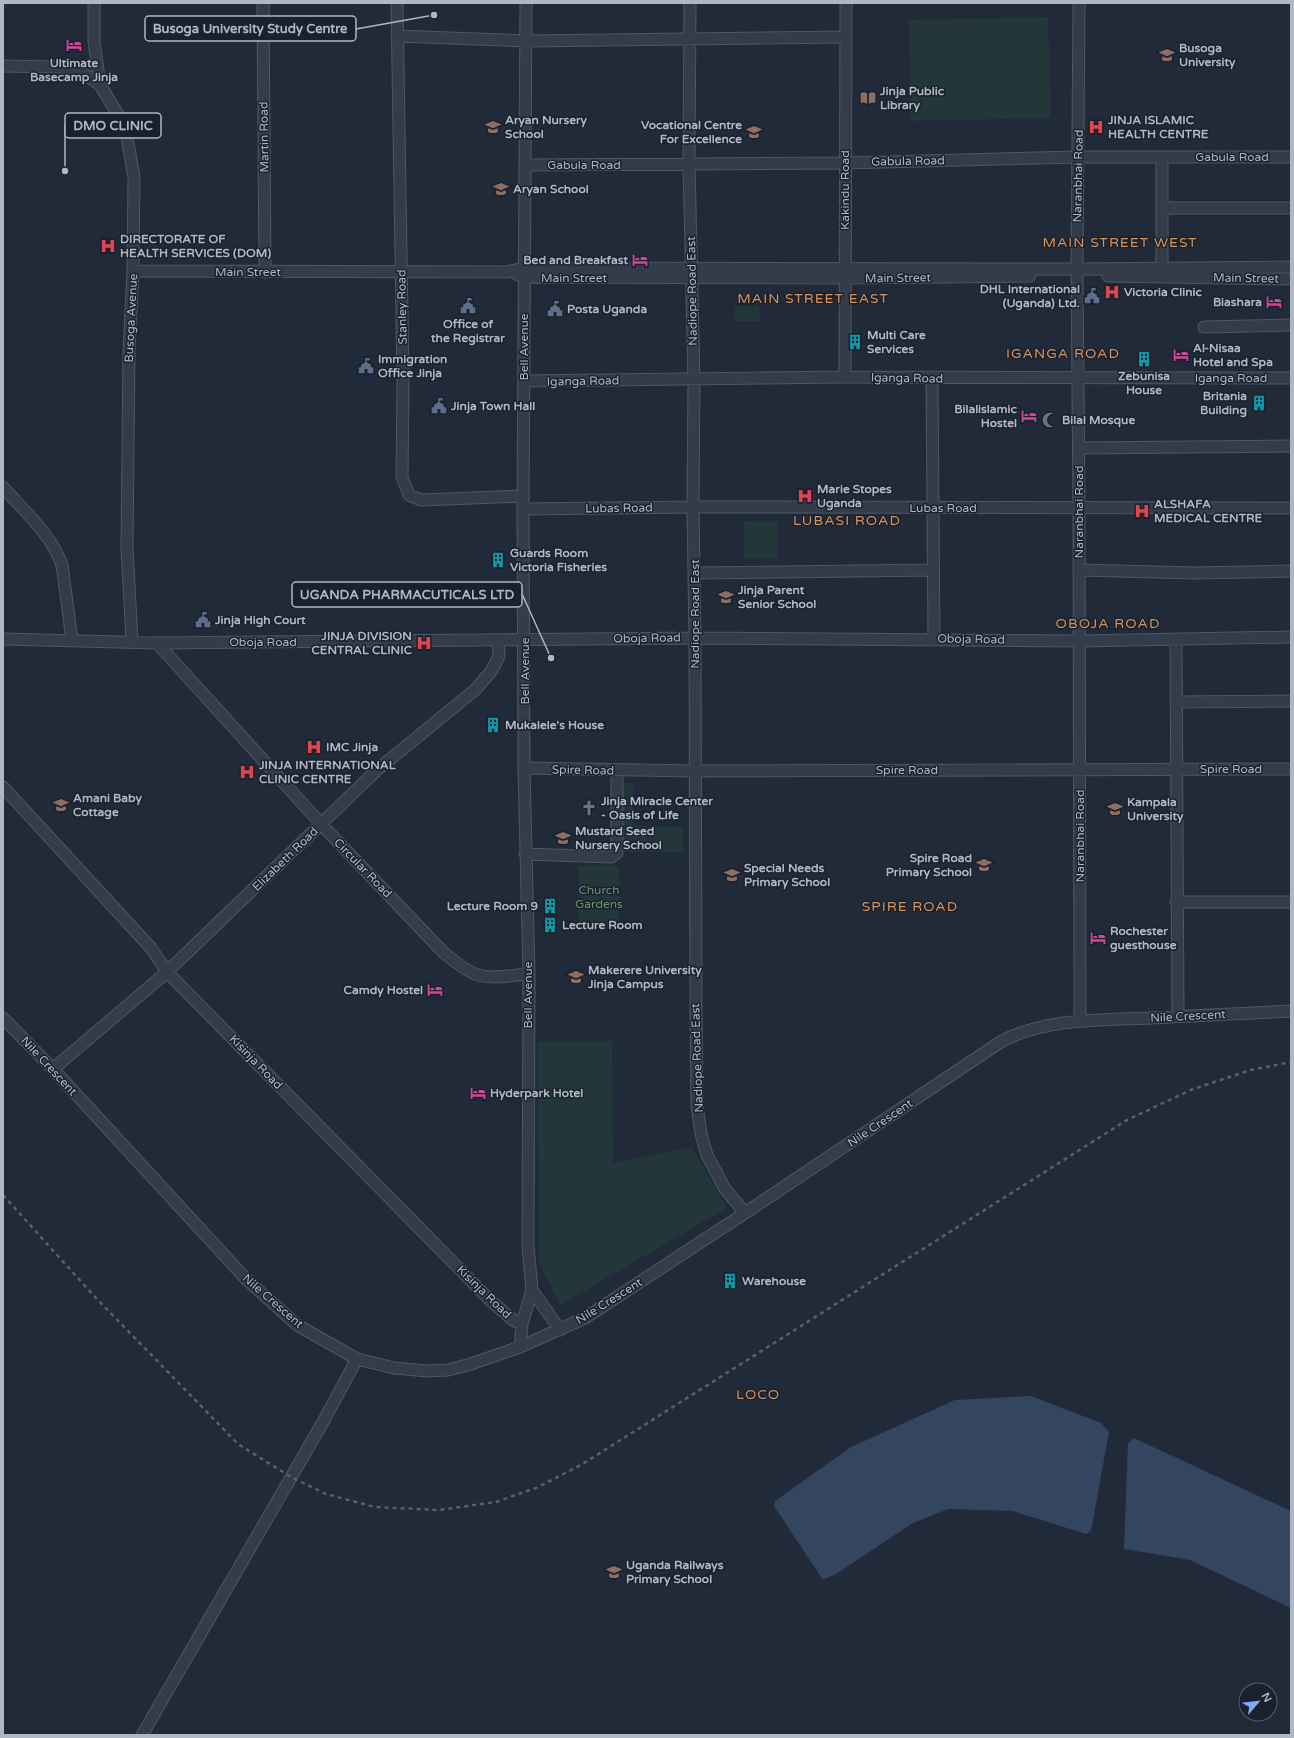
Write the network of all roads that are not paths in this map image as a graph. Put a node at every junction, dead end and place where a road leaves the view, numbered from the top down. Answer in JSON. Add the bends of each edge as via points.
{"nodes":[{"id":1,"x":94,"y":3,"type":"edge"},
{"id":2,"x":263,"y":3,"type":"edge"},
{"id":3,"x":397,"y":3,"type":"edge"},
{"id":4,"x":526,"y":3,"type":"edge"},
{"id":5,"x":690,"y":3,"type":"edge"},
{"id":6,"x":846,"y":3,"type":"edge"},
{"id":7,"x":1079,"y":3,"type":"edge"},
{"id":8,"x":397,"y":36,"type":"junction"},
{"id":9,"x":845,"y":37,"type":"junction"},
{"id":10,"x":690,"y":38,"type":"junction"},
{"id":11,"x":527,"y":41,"type":"junction"},
{"id":12,"x":3,"y":66,"type":"edge"},
{"id":13,"x":100,"y":86,"type":"junction"},
{"id":14,"x":1078,"y":157,"type":"junction"},
{"id":15,"x":1162,"y":157,"type":"junction"},
{"id":16,"x":1291,"y":157,"type":"edge"},
{"id":17,"x":845,"y":163,"type":"junction"},
{"id":18,"x":689,"y":164,"type":"junction"},
{"id":19,"x":526,"y":165,"type":"junction"},
{"id":20,"x":1162,"y":208,"type":"junction"},
{"id":21,"x":1291,"y":208,"type":"edge"},
{"id":22,"x":1291,"y":267,"type":"edge"},
{"id":23,"x":1162,"y":268,"type":"junction"},
{"id":24,"x":133,"y":271,"type":"junction"},
{"id":25,"x":402,"y":271,"type":"junction"},
{"id":26,"x":265,"y":272,"type":"junction"},
{"id":27,"x":1077,"y":272,"type":"junction"},
{"id":28,"x":524,"y":273,"type":"junction"},
{"id":29,"x":845,"y":273,"type":"junction"},
{"id":30,"x":691,"y":274,"type":"junction"},
{"id":31,"x":1291,"y":279,"type":"edge"},
{"id":32,"x":1291,"y":325,"type":"edge"},
{"id":33,"x":1204,"y":327,"type":"dead end"},
{"id":34,"x":845,"y":377,"type":"junction"},
{"id":35,"x":1078,"y":377,"type":"junction"},
{"id":36,"x":932,"y":378,"type":"junction"},
{"id":37,"x":1291,"y":378,"type":"edge"},
{"id":38,"x":694,"y":380,"type":"junction"},
{"id":39,"x":524,"y":381,"type":"junction"},
{"id":40,"x":1291,"y":446,"type":"edge"},
{"id":41,"x":1079,"y":448,"type":"junction"},
{"id":42,"x":3,"y":487,"type":"edge"},
{"id":43,"x":524,"y":496,"type":"junction"},
{"id":44,"x":693,"y":507,"type":"junction"},
{"id":45,"x":933,"y":508,"type":"junction"},
{"id":46,"x":1080,"y":508,"type":"junction"},
{"id":47,"x":1291,"y":508,"type":"edge"},
{"id":48,"x":524,"y":509,"type":"junction"},
{"id":49,"x":933,"y":570,"type":"junction"},
{"id":50,"x":1080,"y":570,"type":"junction"},
{"id":51,"x":1291,"y":571,"type":"edge"},
{"id":52,"x":695,"y":573,"type":"junction"},
{"id":53,"x":1291,"y":637,"type":"edge"},
{"id":54,"x":695,"y":638,"type":"junction"},
{"id":55,"x":3,"y":639,"type":"edge"},
{"id":56,"x":934,"y":639,"type":"junction"},
{"id":57,"x":1176,"y":639,"type":"junction"},
{"id":58,"x":72,"y":640,"type":"junction"},
{"id":59,"x":498,"y":640,"type":"junction"},
{"id":60,"x":525,"y":640,"type":"junction"},
{"id":61,"x":1080,"y":640,"type":"junction"},
{"id":62,"x":132,"y":641,"type":"junction"},
{"id":63,"x":157,"y":643,"type":"junction"},
{"id":64,"x":1291,"y":701,"type":"edge"},
{"id":65,"x":1176,"y":702,"type":"junction"},
{"id":66,"x":524,"y":768,"type":"junction"},
{"id":67,"x":1176,"y":768,"type":"junction"},
{"id":68,"x":1080,"y":769,"type":"junction"},
{"id":69,"x":1291,"y":769,"type":"edge"},
{"id":70,"x":617,"y":770,"type":"junction"},
{"id":71,"x":696,"y":770,"type":"junction"},
{"id":72,"x":3,"y":787,"type":"edge"},
{"id":73,"x":321,"y":824,"type":"junction"},
{"id":74,"x":525,"y":854,"type":"junction"},
{"id":75,"x":1176,"y":902,"type":"junction"},
{"id":76,"x":1291,"y":902,"type":"edge"},
{"id":77,"x":167,"y":972,"type":"junction"},
{"id":78,"x":529,"y":974,"type":"junction"},
{"id":79,"x":1291,"y":1011,"type":"edge"},
{"id":80,"x":1178,"y":1017,"type":"junction"},
{"id":81,"x":3,"y":1018,"type":"edge"},
{"id":82,"x":1080,"y":1021,"type":"junction"},
{"id":83,"x":53,"y":1070,"type":"junction"},
{"id":84,"x":745,"y":1213,"type":"junction"},
{"id":85,"x":532,"y":1290,"type":"junction"},
{"id":86,"x":522,"y":1324,"type":"junction"},
{"id":87,"x":560,"y":1330,"type":"junction"},
{"id":88,"x":520,"y":1347,"type":"junction"},
{"id":89,"x":357,"y":1359,"type":"junction"},
{"id":90,"x":142,"y":1735,"type":"edge"}],
"edges":[{"from":1,"to":13,"type":"street","name":"Busoga Avenue","via":[[94,41]]},
{"from":2,"to":26,"type":"street","name":"Martin Road"},
{"from":3,"to":8,"type":"street","name":"Stanley Road"},
{"from":4,"to":11,"type":"street","name":"Bell Avenue"},
{"from":5,"to":10,"type":"street","name":"Nadiope Road East"},
{"from":6,"to":9,"type":"street","name":"Kakindu Road"},
{"from":7,"to":14,"type":"street","name":"Naranbhai Road"},
{"from":8,"to":11,"type":"street"},
{"from":8,"to":25,"type":"street","name":"Stanley Road"},
{"from":9,"to":10,"type":"street"},
{"from":9,"to":17,"type":"street","name":"Kakindu Road"},
{"from":10,"to":11,"type":"street"},
{"from":10,"to":18,"type":"street","name":"Nadiope Road East"},
{"from":11,"to":19,"type":"street","name":"Bell Avenue"},
{"from":12,"to":13,"type":"street","via":[[60,68],[81,72]]},
{"from":13,"to":24,"type":"street","name":"Busoga Avenue","via":[[125,126],[134,177]]},
{"from":14,"to":15,"type":"street","name":"Gabula Road"},
{"from":14,"to":17,"type":"street","name":"Gabula Road"},
{"from":14,"to":27,"type":"street","name":"Naranbhai Road"},
{"from":15,"to":16,"type":"street","name":"Gabula Road"},
{"from":15,"to":20,"type":"street"},
{"from":17,"to":18,"type":"street","name":"Gabula Road"},
{"from":17,"to":29,"type":"street","name":"Kakindu Road"},
{"from":18,"to":19,"type":"street","name":"Gabula Road"},
{"from":18,"to":30,"type":"street","name":"Nadiope Road East"},
{"from":19,"to":28,"type":"street","name":"Bell Avenue"},
{"from":20,"to":21,"type":"street"},
{"from":20,"to":23,"type":"street"},
{"from":22,"to":23,"type":"street","name":"Main Street"},
{"from":23,"to":27,"type":"street","name":"Main Street"},
{"from":24,"to":26,"type":"street","name":"Main Street"},
{"from":24,"to":62,"type":"street","name":"Busoga Avenue","via":[[129,351],[127,540]]},
{"from":25,"to":26,"type":"street","name":"Main Street"},
{"from":25,"to":28,"type":"street","name":"Main Street"},
{"from":25,"to":43,"type":"street","name":"Stanley Road","via":[[402,477],[409,495],[421,500]]},
{"from":27,"to":29,"type":"street","name":"Main Street"},
{"from":27,"to":31,"type":"street","name":"Main Street"},
{"from":27,"to":35,"type":"street","name":"Naranbhai Road"},
{"from":28,"to":30,"type":"street","name":"Main Street"},
{"from":28,"to":39,"type":"street","name":"Bell Avenue"},
{"from":29,"to":30,"type":"street","name":"Main Street"},
{"from":29,"to":34,"type":"street","name":"Kakindu Road"},
{"from":30,"to":38,"type":"street","name":"Nadiope Road East"},
{"from":32,"to":33,"type":"street"},
{"from":34,"to":36,"type":"street","name":"Iganga Road"},
{"from":34,"to":38,"type":"street","name":"Iganga Road"},
{"from":35,"to":36,"type":"street","name":"Iganga Road"},
{"from":35,"to":37,"type":"street","name":"Iganga Road"},
{"from":35,"to":41,"type":"street","name":"Naranbhai Road"},
{"from":36,"to":45,"type":"street"},
{"from":38,"to":39,"type":"street","name":"Iganga Road"},
{"from":38,"to":44,"type":"street","name":"Nadiope Road East"},
{"from":39,"to":43,"type":"street","name":"Bell Avenue"},
{"from":40,"to":41,"type":"street"},
{"from":41,"to":46,"type":"street","name":"Naranbhai Road"},
{"from":42,"to":58,"type":"street","via":[[52,543],[60,558]]},
{"from":43,"to":48,"type":"street","name":"Bell Avenue"},
{"from":44,"to":45,"type":"street","name":"Lubas Road"},
{"from":44,"to":48,"type":"street","name":"Lubas Road"},
{"from":44,"to":52,"type":"street","name":"Nadiope Road East"},
{"from":45,"to":46,"type":"street","name":"Lubas Road"},
{"from":45,"to":49,"type":"street"},
{"from":46,"to":47,"type":"street","name":"Lubas Road"},
{"from":46,"to":50,"type":"street","name":"Naranbhai Road"},
{"from":48,"to":60,"type":"street","name":"Bell Avenue"},
{"from":49,"to":52,"type":"street"},
{"from":49,"to":56,"type":"street"},
{"from":50,"to":51,"type":"street","via":[[1194,573]]},
{"from":50,"to":61,"type":"street","name":"Naranbhai Road"},
{"from":52,"to":54,"type":"street","name":"Nadiope Road East"},
{"from":53,"to":57,"type":"street","name":"Oboja Road"},
{"from":54,"to":56,"type":"street","name":"Oboja Road"},
{"from":54,"to":60,"type":"street","name":"Oboja Road"},
{"from":54,"to":71,"type":"street","name":"Nadiope Road East"},
{"from":55,"to":58,"type":"street","name":"Oboja Road"},
{"from":56,"to":61,"type":"street","name":"Oboja Road"},
{"from":57,"to":61,"type":"street","name":"Oboja Road"},
{"from":57,"to":65,"type":"street"},
{"from":58,"to":62,"type":"street","name":"Oboja Road"},
{"from":59,"to":60,"type":"street","name":"Oboja Road"},
{"from":59,"to":63,"type":"street","name":"Oboja Road"},
{"from":59,"to":73,"type":"street","name":"Elizabeth Road","via":[[499,656],[492,670],[476,689],[377,770]]},
{"from":60,"to":66,"type":"street","name":"Bell Avenue"},
{"from":61,"to":68,"type":"street","name":"Naranbhai Road"},
{"from":62,"to":63,"type":"street","name":"Oboja Road"},
{"from":63,"to":73,"type":"street","name":"Circular Road"},
{"from":64,"to":65,"type":"street"},
{"from":65,"to":67,"type":"street"},
{"from":66,"to":70,"type":"street","name":"Spire Road"},
{"from":66,"to":74,"type":"street","name":"Bell Avenue"},
{"from":67,"to":68,"type":"street","name":"Spire Road"},
{"from":67,"to":69,"type":"street","name":"Spire Road"},
{"from":67,"to":75,"type":"street"},
{"from":68,"to":71,"type":"street","name":"Spire Road"},
{"from":68,"to":82,"type":"street","name":"Naranbhai Road"},
{"from":70,"to":71,"type":"street","name":"Spire Road"},
{"from":70,"to":74,"type":"street","via":[[615,856]]},
{"from":71,"to":84,"type":"street","name":"Nadiope Road East","via":[[697,1106],[707,1155],[725,1189]]},
{"from":72,"to":77,"type":"street","name":"Kisinja Road","via":[[152,948]]},
{"from":73,"to":77,"type":"street","name":"Elizabeth Road"},
{"from":73,"to":78,"type":"street","name":"Circular Road","via":[[443,952],[461,967],[485,976]]},
{"from":74,"to":78,"type":"street","name":"Bell Avenue"},
{"from":75,"to":76,"type":"street"},
{"from":75,"to":80,"type":"street"},
{"from":77,"to":83,"type":"street","name":"Elizabeth Road"},
{"from":77,"to":86,"type":"street","name":"Kisinja Road","via":[[492,1302],[513,1320]]},
{"from":78,"to":85,"type":"street","name":"Bell Avenue","via":[[528,1246]]},
{"from":79,"to":80,"type":"street","name":"Nile Crescent"},
{"from":80,"to":82,"type":"street","name":"Nile Crescent"},
{"from":81,"to":83,"type":"street","name":"Nile Crescent"},
{"from":82,"to":84,"type":"street","name":"Nile Crescent","via":[[1035,1028],[1002,1041]]},
{"from":83,"to":89,"type":"street","name":"Nile Crescent","via":[[246,1279],[297,1325]]},
{"from":84,"to":87,"type":"street","name":"Nile Crescent","via":[[598,1310]]},
{"from":85,"to":86,"type":"street"},
{"from":85,"to":87,"type":"street","name":"Bell Avenue"},
{"from":86,"to":88,"type":"street"},
{"from":87,"to":88,"type":"street","name":"Nile Crescent"},
{"from":88,"to":89,"type":"street","name":"Nile Crescent","via":[[448,1370],[394,1368]]},
{"from":89,"to":90,"type":"street","via":[[324,1422]]}]}
